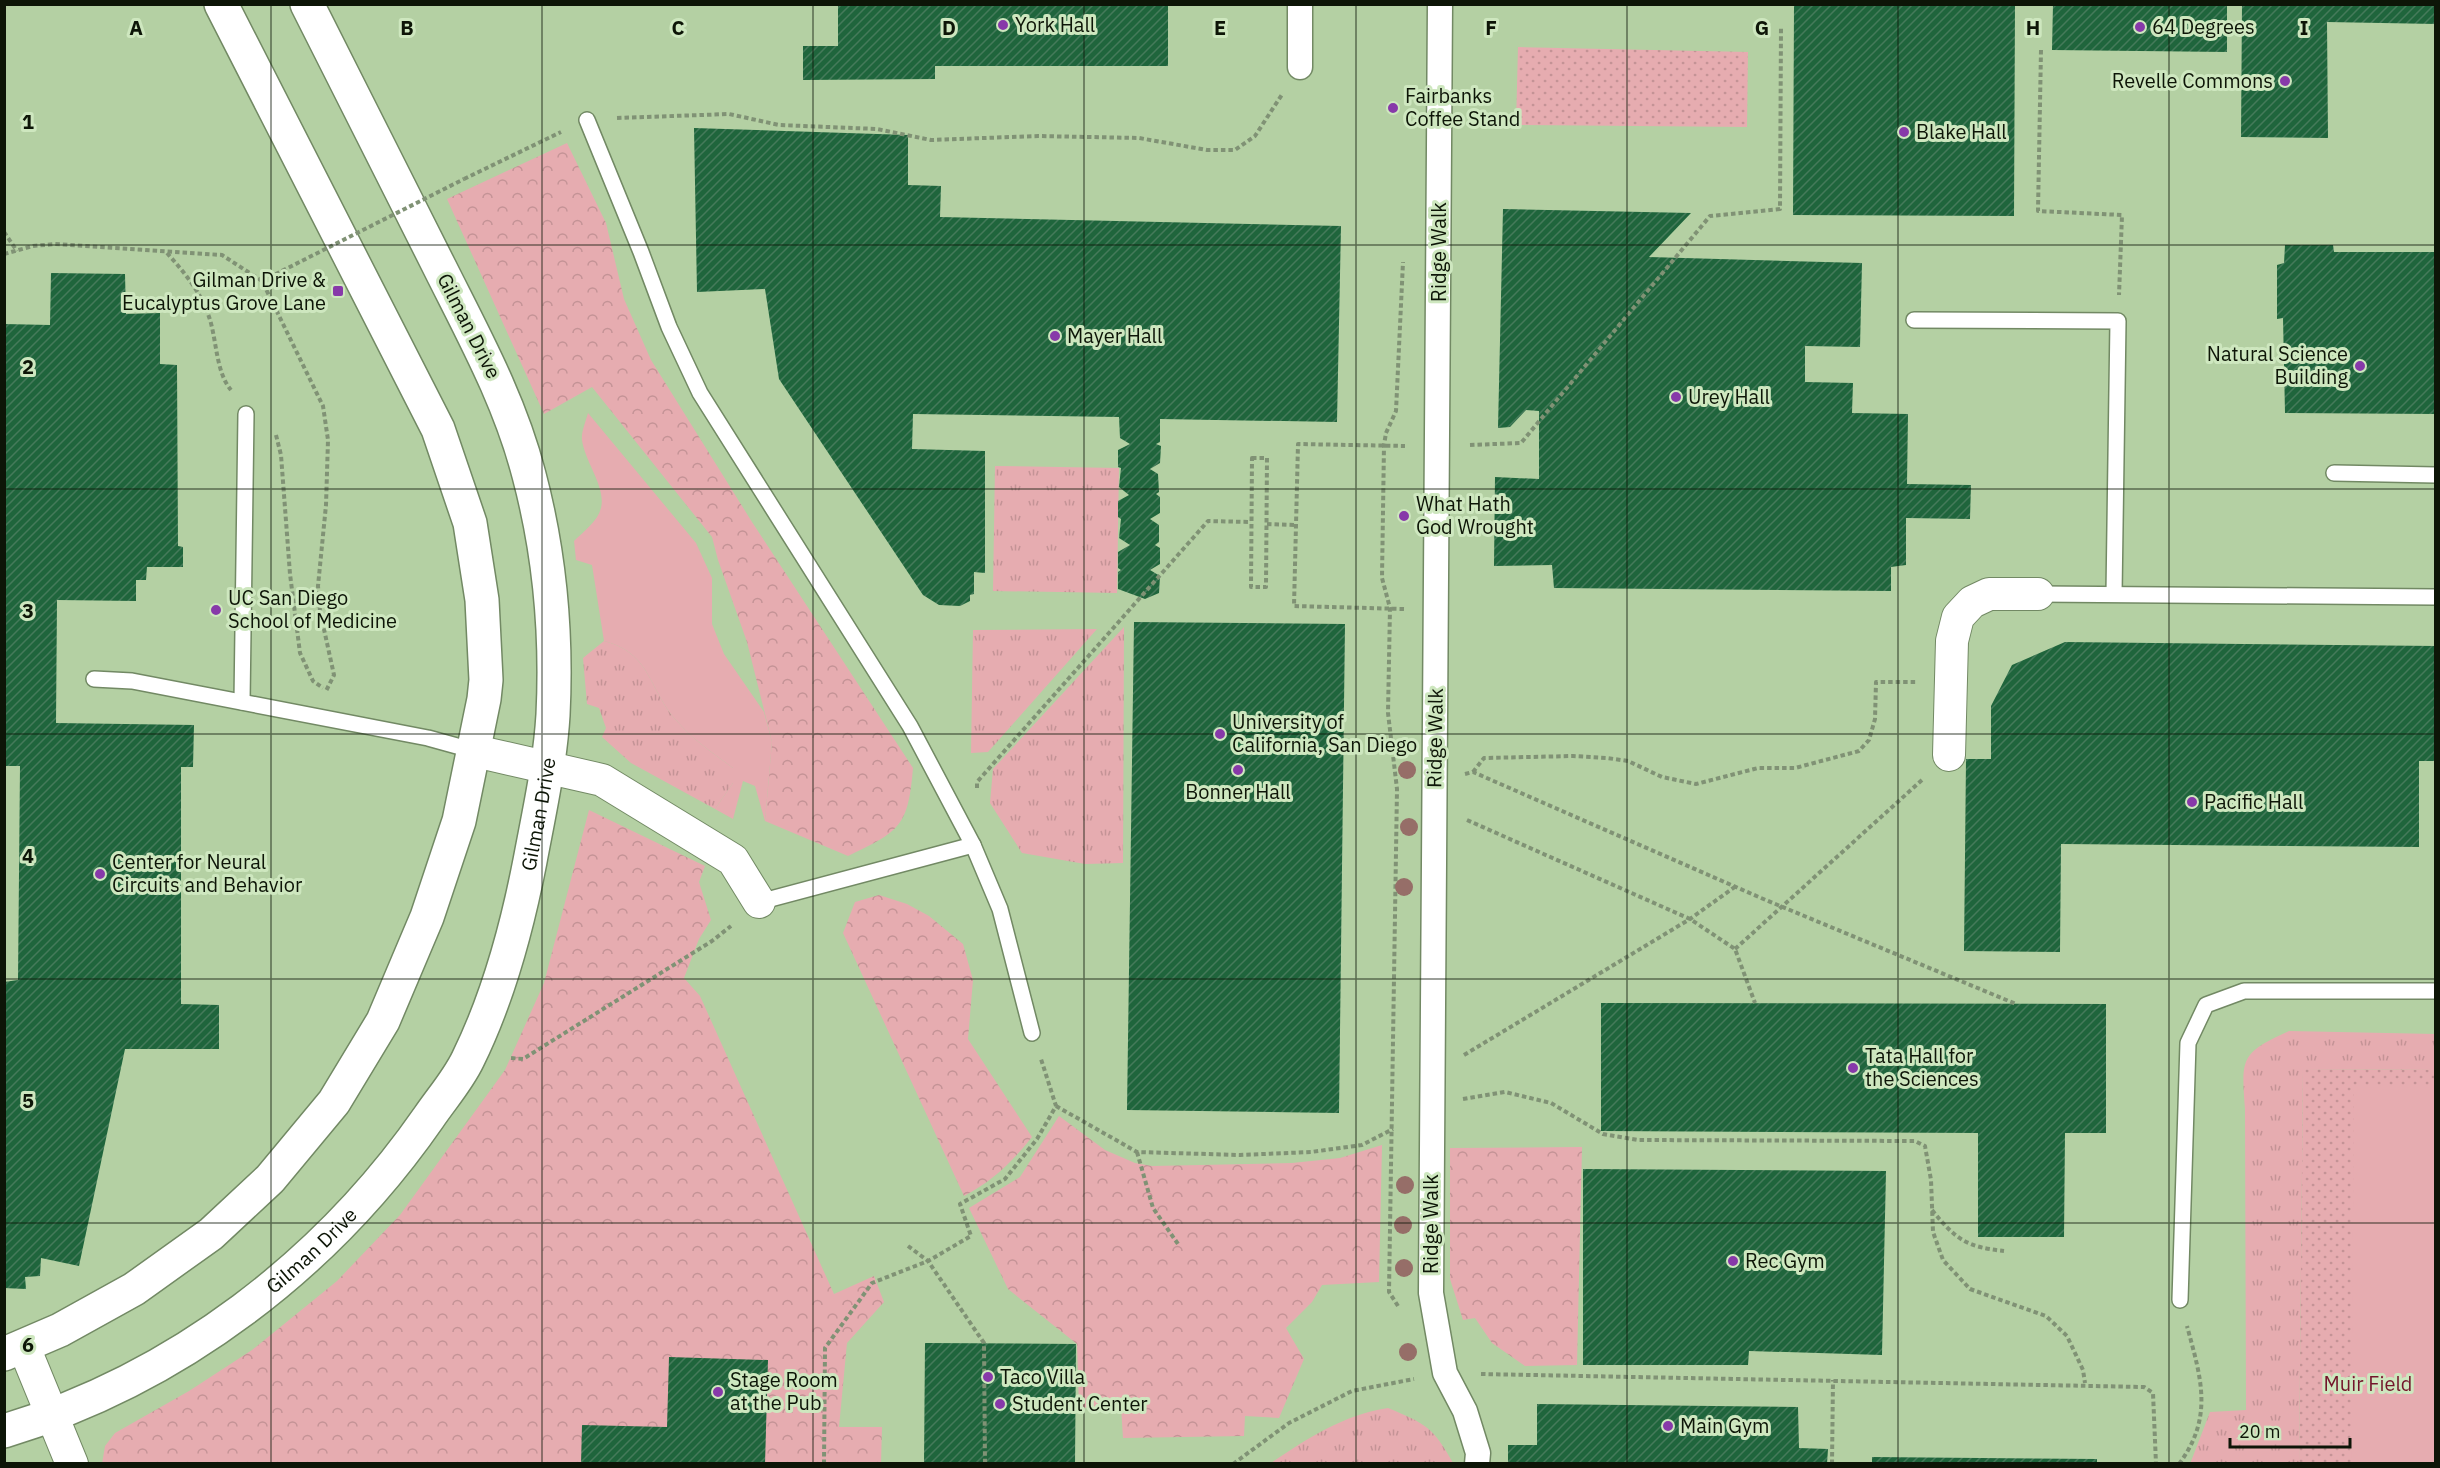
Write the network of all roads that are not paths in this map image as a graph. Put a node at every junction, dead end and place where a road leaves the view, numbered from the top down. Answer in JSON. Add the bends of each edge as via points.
{"nodes":[{"id":1,"x":221,"y":4,"type":"edge"},
{"id":2,"x":307,"y":4,"type":"edge"},
{"id":3,"x":1300,"y":4,"type":"edge"},
{"id":4,"x":1440,"y":4,"type":"edge"},
{"id":5,"x":1300,"y":67,"type":"road end"},
{"id":6,"x":587,"y":120,"type":"road end"},
{"id":7,"x":1914,"y":320,"type":"dead end"},
{"id":8,"x":246,"y":414,"type":"dead end"},
{"id":9,"x":2334,"y":473,"type":"dead end"},
{"id":10,"x":2436,"y":475,"type":"edge"},
{"id":11,"x":2038,"y":594,"type":"joint"},
{"id":12,"x":2114,"y":594,"type":"junction"},
{"id":13,"x":2436,"y":597,"type":"edge"},
{"id":14,"x":94,"y":679,"type":"dead end"},
{"id":15,"x":242,"y":702,"type":"junction"},
{"id":16,"x":475,"y":750,"type":"junction"},
{"id":17,"x":1949,"y":755,"type":"road end"},
{"id":18,"x":546,"y":766,"type":"junction"},
{"id":19,"x":973,"y":845,"type":"junction"},
{"id":20,"x":759,"y":902,"type":"joint"},
{"id":21,"x":2436,"y":991,"type":"edge"},
{"id":22,"x":1032,"y":1033,"type":"road end"},
{"id":23,"x":2180,"y":1300,"type":"road end"},
{"id":24,"x":14,"y":1351,"type":"edge"},
{"id":25,"x":53,"y":1414,"type":"junction"},
{"id":26,"x":4,"y":1431,"type":"edge"},
{"id":27,"x":72,"y":1464,"type":"edge"},
{"id":28,"x":1478,"y":1464,"type":"edge"}],
"edges":[{"from":1,"to":16,"type":"main road","via":[[438,429],[470,523],[482,600],[486,681]]},
{"from":2,"to":18,"type":"main road","name":"Gilman Drive","via":[[504,396],[528,470],[551,590],[553,719]]},
{"from":3,"to":5,"type":"street"},
{"from":4,"to":28,"type":"street","name":"Ridge Walk","via":[[1431,1293],[1445,1373],[1465,1411]]},
{"from":6,"to":19,"type":"lane","via":[[669,327],[700,393],[910,726]]},
{"from":7,"to":12,"type":"lane","via":[[2118,321]]},
{"from":8,"to":15,"type":"lane"},
{"from":9,"to":10,"type":"lane"},
{"from":11,"to":12,"type":"lane"},
{"from":11,"to":17,"type":"street","via":[[1989,594],[1972,602],[1958,617],[1952,653]]},
{"from":12,"to":13,"type":"lane"},
{"from":14,"to":15,"type":"lane","via":[[132,681]]},
{"from":15,"to":16,"type":"lane"},
{"from":16,"to":18,"type":"street"},
{"from":16,"to":24,"type":"main road","via":[[459,821],[428,917],[383,1021],[334,1102],[270,1179],[211,1234],[134,1289]]},
{"from":18,"to":20,"type":"street","via":[[602,780],[733,860]]},
{"from":18,"to":25,"type":"main road","name":"Gilman Drive","via":[[522,900],[498,986],[467,1062],[405,1151],[339,1228],[276,1286],[196,1343],[116,1387]]},
{"from":19,"to":20,"type":"lane"},
{"from":19,"to":22,"type":"lane","via":[[1000,909]]},
{"from":21,"to":23,"type":"lane","via":[[2244,991],[2206,1005],[2188,1043]]},
{"from":24,"to":25,"type":"street"},
{"from":25,"to":26,"type":"main road","name":"Gilman Drive"},
{"from":25,"to":27,"type":"street"}]}
